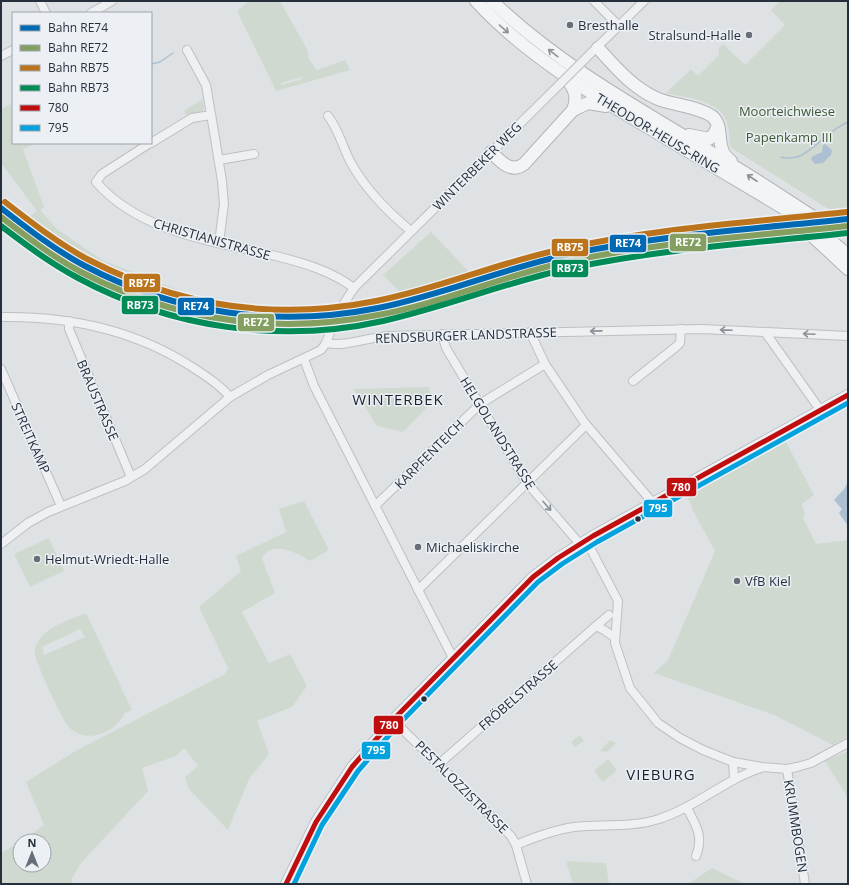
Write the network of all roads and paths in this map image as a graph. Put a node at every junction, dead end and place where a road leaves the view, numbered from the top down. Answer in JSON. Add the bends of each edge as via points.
{"nodes":[{"id":1,"x":40,"y":1,"type":"edge"},
{"id":2,"x":112,"y":1,"type":"edge"},
{"id":3,"x":476,"y":1,"type":"edge"},
{"id":4,"x":492,"y":1,"type":"edge"},
{"id":5,"x":502,"y":1,"type":"edge"},
{"id":6,"x":594,"y":1,"type":"edge"},
{"id":7,"x":644,"y":1,"type":"edge"},
{"id":8,"x":46,"y":12,"type":"edge"},
{"id":9,"x":93,"y":12,"type":"edge"},
{"id":10,"x":619,"y":26,"type":"junction"},
{"id":11,"x":530,"y":35,"type":"junction"},
{"id":12,"x":601,"y":45,"type":"junction"},
{"id":13,"x":12,"y":50,"type":"edge"},
{"id":14,"x":187,"y":50,"type":"dead end"},
{"id":15,"x":1,"y":56,"type":"edge"},
{"id":16,"x":560,"y":80,"type":"junction"},
{"id":17,"x":573,"y":110,"type":"junction"},
{"id":18,"x":619,"y":110,"type":"junction"},
{"id":19,"x":211,"y":115,"type":"junction"},
{"id":20,"x":328,"y":116,"type":"dead end"},
{"id":21,"x":718,"y":126,"type":"junction"},
{"id":22,"x":670,"y":129,"type":"junction"},
{"id":23,"x":152,"y":142,"type":"edge"},
{"id":24,"x":149,"y":144,"type":"edge"},
{"id":25,"x":491,"y":152,"type":"junction"},
{"id":26,"x":254,"y":154,"type":"dead end"},
{"id":27,"x":219,"y":160,"type":"junction"},
{"id":28,"x":735,"y":167,"type":"junction"},
{"id":29,"x":826,"y":226,"type":"edge"},
{"id":30,"x":411,"y":231,"type":"junction"},
{"id":31,"x":219,"y":243,"type":"junction"},
{"id":32,"x":848,"y":245,"type":"edge"},
{"id":33,"x":848,"y":255,"type":"edge"},
{"id":34,"x":848,"y":269,"type":"edge"},
{"id":35,"x":354,"y":288,"type":"junction"},
{"id":36,"x":1,"y":317,"type":"edge"},
{"id":37,"x":69,"y":321,"type":"junction"},
{"id":38,"x":681,"y":329,"type":"junction"},
{"id":39,"x":530,"y":332,"type":"junction"},
{"id":40,"x":765,"y":332,"type":"junction"},
{"id":41,"x":442,"y":334,"type":"junction"},
{"id":42,"x":848,"y":336,"type":"edge"},
{"id":43,"x":326,"y":343,"type":"junction"},
{"id":44,"x":304,"y":359,"type":"junction"},
{"id":45,"x":545,"y":364,"type":"junction"},
{"id":46,"x":1,"y":370,"type":"edge"},
{"id":47,"x":633,"y":381,"type":"dead end"},
{"id":48,"x":848,"y":395,"type":"edge"},
{"id":49,"x":230,"y":397,"type":"junction"},
{"id":50,"x":480,"y":404,"type":"junction"},
{"id":51,"x":821,"y":411,"type":"junction"},
{"id":52,"x":586,"y":425,"type":"junction"},
{"id":53,"x":132,"y":477,"type":"junction"},
{"id":54,"x":528,"y":483,"type":"junction"},
{"id":55,"x":653,"y":503,"type":"junction"},
{"id":56,"x":61,"y":506,"type":"junction"},
{"id":57,"x":375,"y":506,"type":"junction"},
{"id":58,"x":583,"y":542,"type":"junction"},
{"id":59,"x":1,"y":544,"type":"edge"},
{"id":60,"x":418,"y":590,"type":"junction"},
{"id":61,"x":609,"y":615,"type":"dead end"},
{"id":62,"x":596,"y":626,"type":"junction"},
{"id":63,"x":614,"y":638,"type":"junction"},
{"id":64,"x":453,"y":658,"type":"junction"},
{"id":65,"x":393,"y":720,"type":"junction"},
{"id":66,"x":848,"y":743,"type":"edge"},
{"id":67,"x":733,"y":762,"type":"junction"},
{"id":68,"x":439,"y":764,"type":"junction"},
{"id":69,"x":762,"y":768,"type":"junction"},
{"id":70,"x":787,"y":769,"type":"junction"},
{"id":71,"x":734,"y":778,"type":"junction"},
{"id":72,"x":688,"y":808,"type":"junction"},
{"id":73,"x":516,"y":845,"type":"junction"},
{"id":74,"x":696,"y":856,"type":"dead end"},
{"id":75,"x":286,"y":884,"type":"edge"},
{"id":76,"x":527,"y":884,"type":"edge"},
{"id":77,"x":805,"y":884,"type":"edge"}],
"edges":[{"from":1,"to":8,"type":"street"},
{"from":2,"to":9,"type":"street"},
{"from":3,"to":16,"type":"highway","name":"THEODOR-HEUSS-RING","one_way":true},
{"from":4,"to":11,"type":"highway","name":"THEODOR-HEUSS-RING"},
{"from":5,"to":11,"type":"highway"},
{"from":6,"to":10,"type":"street"},
{"from":7,"to":10,"type":"street","name":"WINTERBEKER WEG"},
{"from":10,"to":12,"type":"street","name":"WINTERBEKER WEG"},
{"from":22,"to":11,"type":"highway","name":"THEODOR-HEUSS-RING","one_way":true,"via":[[591,80]]},
{"from":12,"to":16,"type":"street","name":"WINTERBEKER WEG","bridge":true},
{"from":12,"to":21,"type":"highway","via":[[626,78],[641,89],[658,99],[708,114]]},
{"from":13,"to":15,"type":"street"},
{"from":14,"to":19,"type":"street","via":[[206,85]]},
{"from":16,"to":17,"type":"highway","via":[[575,92],[577,98]]},
{"from":16,"to":18,"type":"highway","name":"THEODOR-HEUSS-RING"},
{"from":16,"to":25,"type":"street","name":"WINTERBEKER WEG"},
{"from":17,"to":18,"type":"highway","via":[[592,103]]},
{"from":17,"to":25,"type":"highway","via":[[521,167],[505,165]]},
{"from":18,"to":29,"type":"highway","name":"THEODOR-HEUSS-RING","bridge":true,"via":[[798,219]]},
{"from":19,"to":23,"type":"street","name":"CHRISTIANISTRASSE","via":[[192,118]]},
{"from":19,"to":27,"type":"street"},
{"from":20,"to":30,"type":"street","via":[[350,161],[371,191]]},
{"from":21,"to":22,"type":"highway","via":[[711,138],[705,140]]},
{"from":21,"to":28,"type":"highway","via":[[722,150]]},
{"from":22,"to":28,"type":"highway","name":"THEODOR-HEUSS-RING"},
{"from":24,"to":31,"type":"street","name":"CHRISTIANISTRASSE","via":[[102,174],[96,182],[110,196],[146,220]]},
{"from":25,"to":30,"type":"street","name":"WINTERBEKER WEG"},
{"from":26,"to":27,"type":"street"},
{"from":27,"to":31,"type":"street","via":[[224,204]]},
{"from":29,"to":28,"type":"highway","name":"THEODOR-HEUSS-RING","one_way":true},
{"from":29,"to":32,"type":"highway","name":"THEODOR-HEUSS-RING"},
{"from":29,"to":33,"type":"highway","name":"THEODOR-HEUSS-RING"},
{"from":29,"to":34,"type":"highway"},
{"from":30,"to":35,"type":"street","name":"WINTERBEKER WEG"},
{"from":31,"to":35,"type":"street","name":"CHRISTIANISTRASSE","via":[[307,264],[336,276]]},
{"from":35,"to":43,"type":"street","name":"WINTERBEKER WEG","bridge":true,"via":[[339,311]]},
{"from":36,"to":37,"type":"street"},
{"from":37,"to":49,"type":"street","via":[[113,330],[163,350],[202,374]]},
{"from":37,"to":53,"type":"street","name":"BRAUSTRASSE","via":[[69,329]]},
{"from":38,"to":39,"type":"street","name":"RENDSBURGER LANDSTRASSE","one_way":true},
{"from":40,"to":38,"type":"street","name":"RENDSBURGER LANDSTRASSE","one_way":true},
{"from":38,"to":47,"type":"street","via":[[678,346]]},
{"from":39,"to":41,"type":"street","name":"RENDSBURGER LANDSTRASSE"},
{"from":39,"to":45,"type":"street"},
{"from":42,"to":40,"type":"street","name":"RENDSBURGER LANDSTRASSE","one_way":true},
{"from":40,"to":51,"type":"street"},
{"from":41,"to":43,"type":"street","name":"RENDSBURGER LANDSTRASSE","via":[[374,336],[339,345]]},
{"from":41,"to":50,"type":"street","name":"HELGOLANDSTRASSE","via":[[446,348]]},
{"from":43,"to":44,"type":"street","via":[[321,350]]},
{"from":44,"to":49,"type":"street","via":[[268,375]]},
{"from":44,"to":57,"type":"street","via":[[314,386]]},
{"from":45,"to":50,"type":"street","name":"KARPFENTEICH"},
{"from":45,"to":52,"type":"street"},
{"from":46,"to":56,"type":"street","name":"STREITKAMP"},
{"from":48,"to":51,"type":"main road"},
{"from":49,"to":53,"type":"street","via":[[165,454]]},
{"from":50,"to":54,"type":"street","name":"HELGOLANDSTRASSE"},
{"from":50,"to":57,"type":"street","name":"KARPFENTEICH"},
{"from":51,"to":55,"type":"main road"},
{"from":52,"to":54,"type":"street"},
{"from":52,"to":55,"type":"street"},
{"from":53,"to":56,"type":"street"},
{"from":54,"to":58,"type":"street","name":"HELGOLANDSTRASSE","one_way":true},
{"from":54,"to":60,"type":"street"},
{"from":55,"to":58,"type":"main road"},
{"from":56,"to":59,"type":"street","via":[[28,523]]},
{"from":57,"to":60,"type":"street"},
{"from":58,"to":63,"type":"street","name":"HELGOLANDSTRASSE","via":[[618,601]]},
{"from":58,"to":64,"type":"main road","via":[[533,577]]},
{"from":60,"to":64,"type":"street"},
{"from":61,"to":62,"type":"street","name":"FRÖBELSTRASSE"},
{"from":62,"to":63,"type":"street"},
{"from":62,"to":68,"type":"street","name":"FRÖBELSTRASSE"},
{"from":63,"to":67,"type":"street","name":"HELGOLANDSTRASSE","via":[[630,688],[656,721],[680,738]]},
{"from":64,"to":65,"type":"main road"},
{"from":65,"to":68,"type":"street","name":"PESTALOZZISTRASSE"},
{"from":65,"to":75,"type":"main road","via":[[344,776],[316,822]]},
{"from":66,"to":70,"type":"street","via":[[811,763]]},
{"from":67,"to":69,"type":"street","name":"HELGOLANDSTRASSE"},
{"from":67,"to":71,"type":"street"},
{"from":68,"to":73,"type":"street","name":"PESTALOZZISTRASSE","via":[[511,836]]},
{"from":69,"to":70,"type":"street"},
{"from":69,"to":71,"type":"street"},
{"from":70,"to":77,"type":"street","name":"KRUMMBOGEN"},
{"from":71,"to":72,"type":"street"},
{"from":72,"to":73,"type":"street","via":[[657,820],[630,825],[575,827],[548,832]]},
{"from":72,"to":74,"type":"street","via":[[700,835]]},
{"from":73,"to":76,"type":"street","name":"PESTALOZZISTRASSE"}]}
